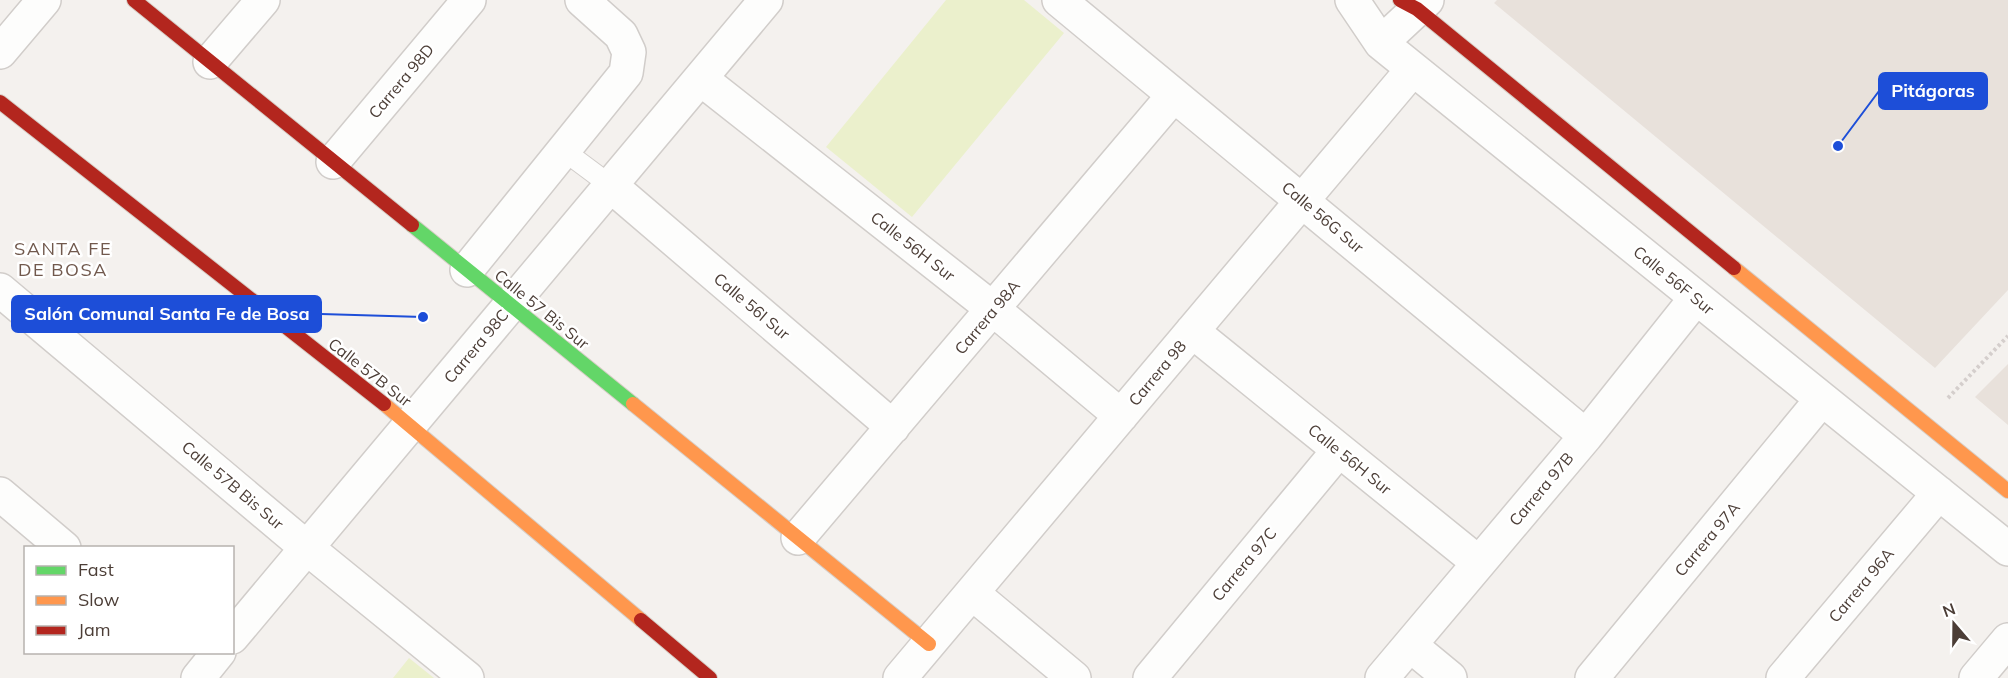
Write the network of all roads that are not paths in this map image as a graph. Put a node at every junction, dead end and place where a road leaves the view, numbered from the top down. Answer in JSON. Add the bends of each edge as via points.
{"nodes":[{"id":1,"x":44,"y":0,"type":"edge"},
{"id":2,"x":134,"y":0,"type":"edge"},
{"id":3,"x":263,"y":0,"type":"edge"},
{"id":4,"x":469,"y":0,"type":"edge"},
{"id":5,"x":582,"y":0,"type":"edge"},
{"id":6,"x":766,"y":0,"type":"edge"},
{"id":7,"x":1059,"y":0,"type":"edge"},
{"id":8,"x":1352,"y":0,"type":"edge"},
{"id":9,"x":1415,"y":3,"type":"edge"},
{"id":10,"x":1381,"y":42,"type":"junction"},
{"id":11,"x":0,"y":52,"type":"edge"},
{"id":12,"x":210,"y":62,"type":"junction"},
{"id":13,"x":1413,"y":69,"type":"junction"},
{"id":14,"x":701,"y":79,"type":"junction"},
{"id":15,"x":1174,"y":95,"type":"junction"},
{"id":16,"x":0,"y":102,"type":"edge"},
{"id":17,"x":563,"y":150,"type":"junction"},
{"id":18,"x":333,"y":162,"type":"junction"},
{"id":19,"x":610,"y":185,"type":"junction"},
{"id":20,"x":1303,"y":200,"type":"junction"},
{"id":21,"x":467,"y":270,"type":"junction"},
{"id":22,"x":0,"y":290,"type":"edge"},
{"id":23,"x":1696,"y":298,"type":"junction"},
{"id":24,"x":510,"y":305,"type":"junction"},
{"id":25,"x":993,"y":309,"type":"junction"},
{"id":26,"x":1192,"y":331,"type":"junction"},
{"id":27,"x":1822,"y":399,"type":"junction"},
{"id":28,"x":1121,"y":416,"type":"junction"},
{"id":29,"x":410,"y":425,"type":"junction"},
{"id":30,"x":893,"y":427,"type":"junction"},
{"id":31,"x":1586,"y":436,"type":"junction"},
{"id":32,"x":1339,"y":450,"type":"junction"},
{"id":33,"x":2008,"y":490,"type":"edge"},
{"id":34,"x":1939,"y":493,"type":"junction"},
{"id":35,"x":0,"y":494,"type":"edge"},
{"id":36,"x":798,"y":538,"type":"junction"},
{"id":37,"x":62,"y":546,"type":"edge"},
{"id":38,"x":307,"y":548,"type":"junction"},
{"id":39,"x":2008,"y":549,"type":"edge"},
{"id":40,"x":1479,"y":563,"type":"junction"},
{"id":41,"x":972,"y":593,"type":"junction"},
{"id":42,"x":234,"y":635,"type":"edge"},
{"id":43,"x":2008,"y":640,"type":"edge"},
{"id":44,"x":929,"y":644,"type":"junction"},
{"id":45,"x":1410,"y":645,"type":"junction"},
{"id":46,"x":467,"y":678,"type":"edge"},
{"id":47,"x":710,"y":678,"type":"edge"},
{"id":48,"x":900,"y":678,"type":"edge"},
{"id":49,"x":1074,"y":678,"type":"edge"},
{"id":50,"x":1150,"y":678,"type":"edge"},
{"id":51,"x":1382,"y":678,"type":"edge"},
{"id":52,"x":1450,"y":678,"type":"edge"},
{"id":53,"x":1592,"y":678,"type":"edge"},
{"id":54,"x":1783,"y":678,"type":"edge"},
{"id":55,"x":1976,"y":678,"type":"edge"}],
"edges":[{"from":1,"to":11,"type":"street"},
{"from":2,"to":12,"type":"street","name":"Calle 57 Bis Sur"},
{"from":3,"to":12,"type":"street"},
{"from":4,"to":18,"type":"street","name":"Carrera 98D"},
{"from":5,"to":17,"type":"street","via":[[621,36],[629,52],[626,73]]},
{"from":6,"to":14,"type":"street","name":"Carrera 98C"},
{"from":7,"to":15,"type":"street","name":"Calle 56G Sur"},
{"from":8,"to":10,"type":"street","name":"Calle 56F Sur"},
{"from":9,"to":10,"type":"street"},
{"from":9,"to":33,"type":"street"},
{"from":10,"to":13,"type":"street","name":"Calle 56F Sur"},
{"from":12,"to":18,"type":"street","name":"Calle 57 Bis Sur"},
{"from":13,"to":20,"type":"street","name":"Carrera 98"},
{"from":13,"to":23,"type":"street","name":"Calle 56F Sur"},
{"from":14,"to":19,"type":"street","name":"Carrera 98C"},
{"from":14,"to":25,"type":"street","name":"Calle 56H Sur"},
{"from":15,"to":20,"type":"street","name":"Calle 56G Sur"},
{"from":15,"to":25,"type":"street","name":"Carrera 98A"},
{"from":16,"to":29,"type":"street","name":"Calle 57B Sur"},
{"from":17,"to":19,"type":"lane"},
{"from":17,"to":21,"type":"street"},
{"from":18,"to":21,"type":"street","name":"Calle 57 Bis Sur"},
{"from":19,"to":24,"type":"street","name":"Carrera 98C"},
{"from":19,"to":30,"type":"street","name":"Calle 56I Sur"},
{"from":20,"to":26,"type":"street","name":"Carrera 98"},
{"from":20,"to":31,"type":"street","name":"Calle 56G Sur"},
{"from":21,"to":24,"type":"street","name":"Calle 57 Bis Sur"},
{"from":22,"to":38,"type":"street","name":"Calle 57B Bis Sur"},
{"from":23,"to":27,"type":"street","name":"Calle 56F Sur"},
{"from":23,"to":31,"type":"street","name":"Carrera 97B"},
{"from":24,"to":29,"type":"street","name":"Carrera 98C"},
{"from":24,"to":36,"type":"street","name":"Calle 57 Bis Sur"},
{"from":25,"to":28,"type":"street","name":"Calle 56H Sur"},
{"from":25,"to":30,"type":"street","name":"Carrera 98A"},
{"from":26,"to":28,"type":"street","name":"Carrera 98"},
{"from":26,"to":32,"type":"street","name":"Calle 56H Sur"},
{"from":27,"to":34,"type":"street","name":"Calle 56F Sur"},
{"from":27,"to":53,"type":"street","name":"Carrera 97A"},
{"from":28,"to":41,"type":"street","name":"Carrera 98"},
{"from":29,"to":38,"type":"street","name":"Carrera 98C"},
{"from":29,"to":47,"type":"street","name":"Calle 57B Sur"},
{"from":30,"to":36,"type":"street","name":"Carrera 98A"},
{"from":31,"to":40,"type":"street","name":"Carrera 97B"},
{"from":32,"to":40,"type":"street","name":"Calle 56H Sur"},
{"from":32,"to":50,"type":"street","name":"Carrera 97C"},
{"from":34,"to":39,"type":"street","name":"Calle 56F Sur"},
{"from":34,"to":54,"type":"street","name":"Carrera 96A"},
{"from":35,"to":37,"type":"street"},
{"from":36,"to":44,"type":"street","name":"Calle 57 Bis Sur"},
{"from":38,"to":42,"type":"street","name":"Carrera 98C"},
{"from":38,"to":46,"type":"street","name":"Calle 57B Bis Sur"},
{"from":40,"to":45,"type":"street","name":"Carrera 97B"},
{"from":41,"to":44,"type":"street","name":"Carrera 98"},
{"from":41,"to":49,"type":"street"},
{"from":43,"to":55,"type":"street"},
{"from":44,"to":48,"type":"street","name":"Carrera 98"},
{"from":45,"to":51,"type":"street","name":"Carrera 97B"},
{"from":45,"to":52,"type":"street"}]}
